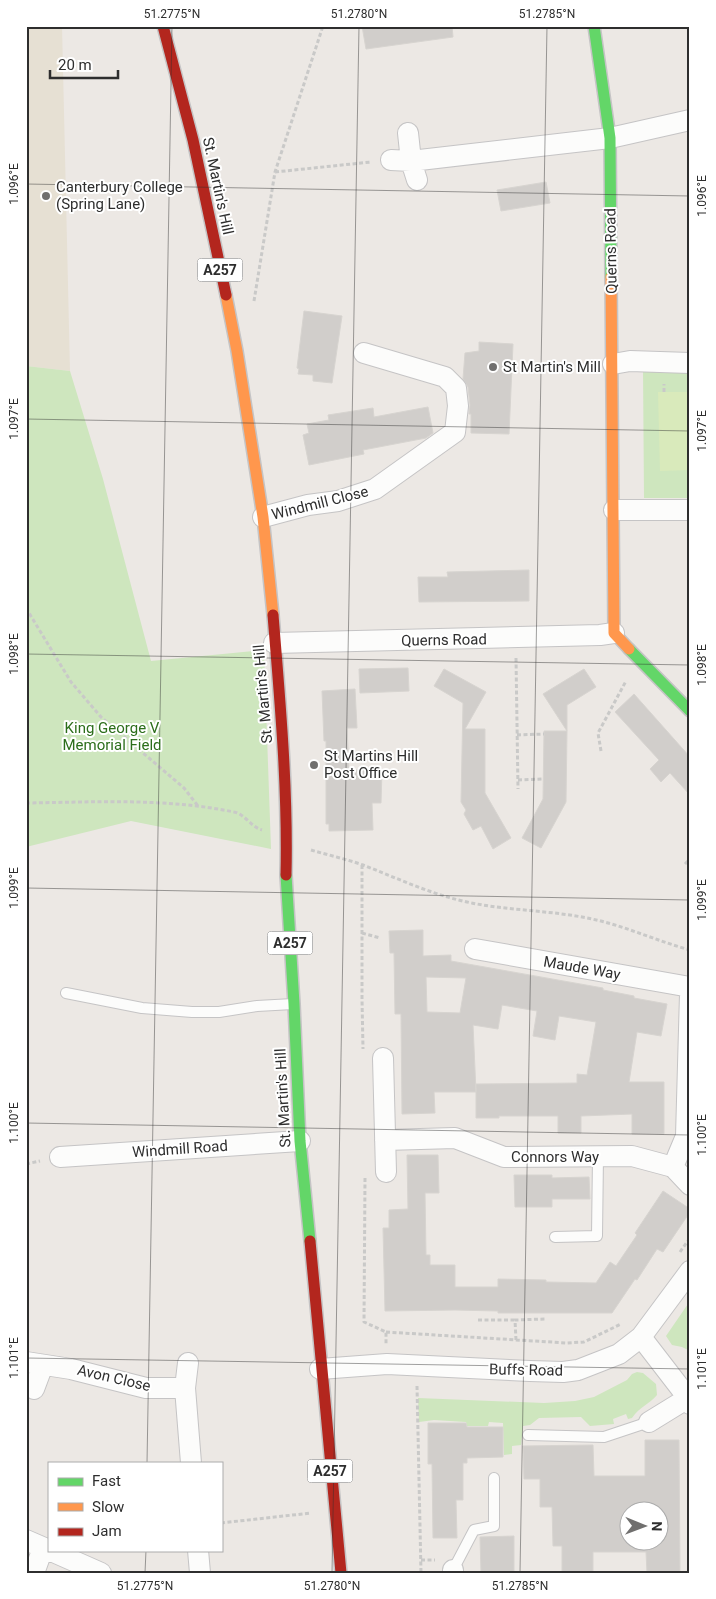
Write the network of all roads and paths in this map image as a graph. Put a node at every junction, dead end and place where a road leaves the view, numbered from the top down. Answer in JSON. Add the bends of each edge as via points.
{"nodes":[{"id":1,"x":163,"y":26,"type":"edge"},
{"id":2,"x":323,"y":26,"type":"edge"},
{"id":3,"x":594,"y":26,"type":"edge"},
{"id":4,"x":690,"y":120,"type":"edge"},
{"id":5,"x":408,"y":132,"type":"dead end"},
{"id":6,"x":610,"y":138,"type":"junction"},
{"id":7,"x":391,"y":160,"type":"joint"},
{"id":8,"x":414,"y":171,"type":"junction"},
{"id":9,"x":275,"y":172,"type":"junction"},
{"id":10,"x":253,"y":304,"type":"dead end"},
{"id":11,"x":364,"y":353,"type":"dead end"},
{"id":12,"x":690,"y":363,"type":"edge"},
{"id":13,"x":613,"y":364,"type":"junction"},
{"id":14,"x":614,"y":510,"type":"junction"},
{"id":15,"x":690,"y":510,"type":"edge"},
{"id":16,"x":263,"y":518,"type":"junction"},
{"id":17,"x":26,"y":608,"type":"edge"},
{"id":18,"x":614,"y":633,"type":"junction"},
{"id":19,"x":515,"y":638,"type":"junction"},
{"id":20,"x":274,"y":644,"type":"junction"},
{"id":21,"x":638,"y":658,"type":"junction"},
{"id":22,"x":690,"y":711,"type":"edge"},
{"id":23,"x":544,"y":734,"type":"dead end"},
{"id":24,"x":517,"y":736,"type":"junction"},
{"id":25,"x":601,"y":751,"type":"dead end"},
{"id":26,"x":544,"y":779,"type":"dead end"},
{"id":27,"x":518,"y":780,"type":"junction"},
{"id":28,"x":518,"y":788,"type":"dead end"},
{"id":29,"x":26,"y":803,"type":"edge"},
{"id":30,"x":198,"y":806,"type":"junction"},
{"id":31,"x":287,"y":836,"type":"junction"},
{"id":32,"x":309,"y":859,"type":"dead end"},
{"id":33,"x":690,"y":859,"type":"edge"},
{"id":34,"x":685,"y":864,"type":"dead end"},
{"id":35,"x":362,"y":933,"type":"dead end"},
{"id":36,"x":380,"y":938,"type":"dead end"},
{"id":37,"x":475,"y":948,"type":"dead end"},
{"id":38,"x":690,"y":950,"type":"edge"},
{"id":39,"x":690,"y":988,"type":"edge"},
{"id":40,"x":66,"y":993,"type":"dead end"},
{"id":41,"x":690,"y":994,"type":"edge"},
{"id":42,"x":294,"y":1004,"type":"junction"},
{"id":43,"x":383,"y":1058,"type":"dead end"},
{"id":44,"x":385,"y":1140,"type":"junction"},
{"id":45,"x":300,"y":1141,"type":"junction"},
{"id":46,"x":598,"y":1156,"type":"junction"},
{"id":47,"x":60,"y":1157,"type":"dead end"},
{"id":48,"x":673,"y":1167,"type":"junction"},
{"id":49,"x":386,"y":1172,"type":"dead end"},
{"id":50,"x":690,"y":1185,"type":"edge"},
{"id":51,"x":555,"y":1237,"type":"dead end"},
{"id":52,"x":690,"y":1238,"type":"edge"},
{"id":53,"x":678,"y":1254,"type":"dead end"},
{"id":54,"x":690,"y":1270,"type":"edge"},
{"id":55,"x":545,"y":1319,"type":"dead end"},
{"id":56,"x":478,"y":1320,"type":"dead end"},
{"id":57,"x":515,"y":1320,"type":"junction"},
{"id":58,"x":622,"y":1323,"type":"dead end"},
{"id":59,"x":386,"y":1332,"type":"dead end"},
{"id":60,"x":641,"y":1337,"type":"junction"},
{"id":61,"x":516,"y":1340,"type":"junction"},
{"id":62,"x":34,"y":1363,"type":"edge"},
{"id":63,"x":188,"y":1363,"type":"dead end"},
{"id":64,"x":416,"y":1366,"type":"junction"},
{"id":65,"x":320,"y":1368,"type":"junction"},
{"id":66,"x":185,"y":1388,"type":"junction"},
{"id":67,"x":34,"y":1389,"type":"dead end"},
{"id":68,"x":689,"y":1401,"type":"edge"},
{"id":69,"x":649,"y":1422,"type":"joint"},
{"id":70,"x":528,"y":1435,"type":"dead end"},
{"id":71,"x":191,"y":1462,"type":"edge"},
{"id":72,"x":494,"y":1478,"type":"dead end"},
{"id":73,"x":334,"y":1510,"type":"junction"},
{"id":74,"x":222,"y":1523,"type":"edge"},
{"id":75,"x":42,"y":1547,"type":"edge"},
{"id":76,"x":53,"y":1552,"type":"edge"},
{"id":77,"x":198,"y":1552,"type":"edge"},
{"id":78,"x":453,"y":1572,"type":"edge"},
{"id":79,"x":34,"y":1573,"type":"edge"},
{"id":80,"x":101,"y":1573,"type":"edge"},
{"id":81,"x":200,"y":1573,"type":"edge"},
{"id":82,"x":340,"y":1573,"type":"edge"},
{"id":83,"x":421,"y":1573,"type":"edge"}],
"edges":[{"from":1,"to":16,"type":"main road","name":"St. Martin's Hill","number":"A257","via":[[193,140],[232,326]]},
{"from":2,"to":9,"type":"path"},
{"from":3,"to":6,"type":"main road","name":"Querns Road"},
{"from":4,"to":6,"type":"street"},
{"from":5,"to":8,"type":"street"},
{"from":6,"to":8,"type":"street"},
{"from":6,"to":13,"type":"main road","name":"Querns Road"},
{"from":7,"to":8,"type":"street"},
{"from":7,"to":9,"type":"path"},
{"from":9,"to":10,"type":"path"},
{"from":11,"to":16,"type":"street","name":"Windmill Close","via":[[445,377],[456,388],[455,432],[375,489]]},
{"from":12,"to":13,"type":"street","via":[[630,361]]},
{"from":13,"to":14,"type":"main road","name":"Querns Road"},
{"from":14,"to":15,"type":"street"},
{"from":14,"to":18,"type":"main road","name":"Querns Road"},
{"from":16,"to":20,"type":"main road","name":"St. Martin's Hill","number":"A257"},
{"from":17,"to":30,"type":"path","via":[[71,682],[101,717],[184,788]]},
{"from":18,"to":19,"type":"street","name":"Querns Road"},
{"from":18,"to":21,"type":"main road"},
{"from":19,"to":20,"type":"street","name":"Querns Road"},
{"from":19,"to":24,"type":"path"},
{"from":20,"to":31,"type":"main road","name":"St. Martin's Hill","number":"A257","via":[[284,751]]},
{"from":21,"to":22,"type":"main road"},
{"from":21,"to":25,"type":"path","via":[[598,733]]},
{"from":23,"to":24,"type":"path"},
{"from":24,"to":27,"type":"path"},
{"from":26,"to":27,"type":"path"},
{"from":27,"to":28,"type":"path"},
{"from":29,"to":30,"type":"path","via":[[134,802]]},
{"from":30,"to":31,"type":"path","via":[[237,812],[256,829]]},
{"from":31,"to":42,"type":"main road","name":"St. Martin's Hill","number":"A257","via":[[286,880]]},
{"from":32,"to":38,"type":"path","via":[[308,849],[467,902],[594,919]]},
{"from":33,"to":34,"type":"path"},
{"from":35,"to":36,"type":"path"},
{"from":37,"to":39,"type":"street","name":"Maude Way"},
{"from":40,"to":42,"type":"lane","via":[[142,1008],[192,1012]]},
{"from":41,"to":48,"type":"street","via":[[686,1136]]},
{"from":42,"to":45,"type":"main road","name":"St. Martin's Hill","number":"A257"},
{"from":43,"to":44,"type":"street"},
{"from":44,"to":46,"type":"street","name":"Connors Way","via":[[455,1138],[504,1157]]},
{"from":44,"to":49,"type":"street"},
{"from":45,"to":47,"type":"street","name":"Windmill Road"},
{"from":45,"to":65,"type":"main road","name":"St. Martin's Hill","number":"A257"},
{"from":46,"to":48,"type":"street","name":"Connors Way","via":[[632,1156]]},
{"from":46,"to":51,"type":"lane","via":[[597,1236]]},
{"from":48,"to":50,"type":"street"},
{"from":52,"to":53,"type":"path"},
{"from":54,"to":60,"type":"street","name":"Buffs Road"},
{"from":55,"to":57,"type":"path"},
{"from":56,"to":57,"type":"path"},
{"from":57,"to":61,"type":"path"},
{"from":58,"to":61,"type":"path","via":[[584,1342]]},
{"from":59,"to":61,"type":"path"},
{"from":60,"to":64,"type":"street","name":"Buffs Road","via":[[619,1354],[564,1372]]},
{"from":60,"to":68,"type":"street"},
{"from":62,"to":66,"type":"street","name":"Avon Close","via":[[146,1388]]},
{"from":62,"to":67,"type":"street","name":"Avon Close"},
{"from":63,"to":66,"type":"street"},
{"from":64,"to":65,"type":"street","name":"Buffs Road","via":[[387,1364]]},
{"from":64,"to":83,"type":"path"},
{"from":65,"to":73,"type":"main road","number":"A257"},
{"from":66,"to":71,"type":"street"},
{"from":68,"to":69,"type":"street"},
{"from":69,"to":70,"type":"lane","via":[[604,1437]]},
{"from":72,"to":78,"type":"lane","via":[[494,1526],[474,1530]]},
{"from":73,"to":74,"type":"path"},
{"from":73,"to":82,"type":"main road","number":"A257"},
{"from":75,"to":79,"type":"street"},
{"from":76,"to":80,"type":"street"},
{"from":77,"to":81,"type":"street"}]}
